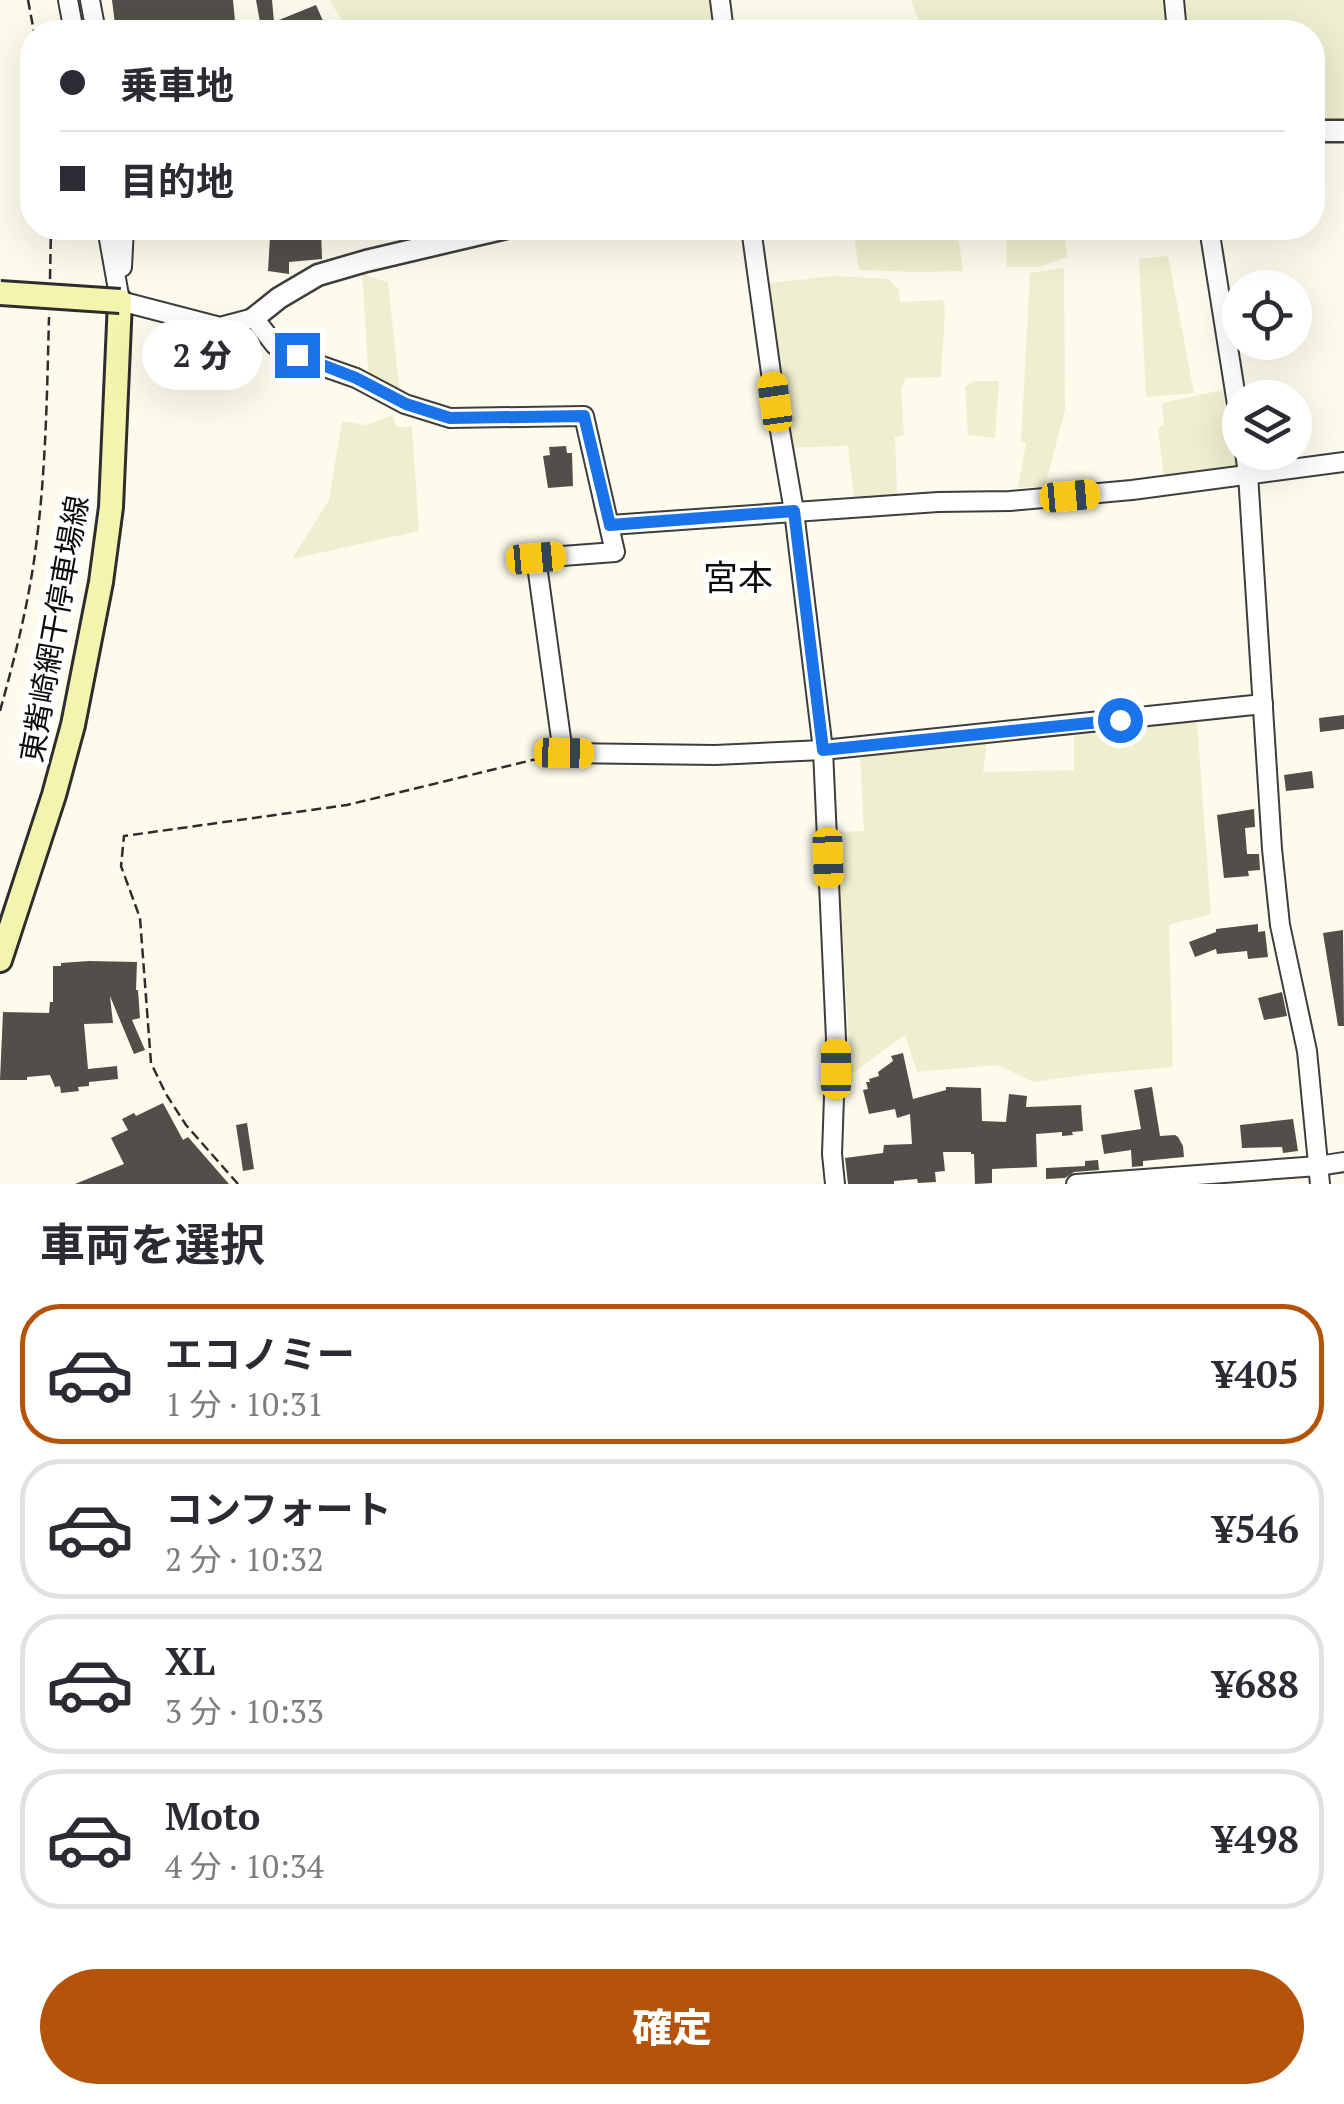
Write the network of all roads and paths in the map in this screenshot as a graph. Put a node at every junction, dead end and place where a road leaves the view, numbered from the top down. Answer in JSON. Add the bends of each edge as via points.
{"nodes":[{"id":1,"x":52,"y":240,"type":"edge"},
{"id":2,"x":109,"y":240,"type":"edge"},
{"id":3,"x":123,"y":240,"type":"edge"},
{"id":4,"x":455,"y":240,"type":"edge"},
{"id":5,"x":754,"y":240,"type":"edge"},
{"id":6,"x":1210,"y":240,"type":"edge"},
{"id":7,"x":50,"y":286,"type":"dead end"},
{"id":8,"x":0,"y":293,"type":"edge"},
{"id":9,"x":120,"y":301,"type":"junction"},
{"id":10,"x":49,"y":306,"type":"dead end"},
{"id":11,"x":254,"y":318,"type":"junction"},
{"id":12,"x":1233,"y":380,"type":"edge"},
{"id":13,"x":1344,"y":462,"type":"edge"},
{"id":14,"x":1247,"y":470,"type":"edge"},
{"id":15,"x":1248,"y":474,"type":"junction"},
{"id":16,"x":794,"y":511,"type":"junction"},
{"id":17,"x":610,"y":525,"type":"junction"},
{"id":18,"x":1263,"y":704,"type":"junction"},
{"id":19,"x":0,"y":711,"type":"edge"},
{"id":20,"x":823,"y":750,"type":"junction"},
{"id":21,"x":564,"y":753,"type":"junction"},
{"id":22,"x":0,"y":960,"type":"edge"},
{"id":23,"x":1344,"y":1162,"type":"edge"},
{"id":24,"x":1319,"y":1175,"type":"edge"},
{"id":25,"x":238,"y":1184,"type":"edge"},
{"id":26,"x":835,"y":1184,"type":"edge"},
{"id":27,"x":1076,"y":1184,"type":"edge"}],
"edges":[{"from":1,"to":7,"type":"path"},
{"from":2,"to":9,"type":"street"},
{"from":3,"to":9,"type":"street"},
{"from":4,"to":11,"type":"street","via":[[318,275]]},
{"from":5,"to":16,"type":"street"},
{"from":6,"to":12,"type":"street"},
{"from":8,"to":9,"type":"main road","bridge":true},
{"from":9,"to":11,"type":"street","via":[[220,327]]},
{"from":9,"to":22,"type":"main road","name":"東觜崎網干停車場線","via":[[101,582],[73,725]]},
{"from":10,"to":19,"type":"path","via":[[36,546]]},
{"from":11,"to":17,"type":"street","via":[[275,345],[450,418],[584,416]]},
{"from":13,"to":15,"type":"street"},
{"from":14,"to":15,"type":"street"},
{"from":15,"to":16,"type":"street","via":[[1027,499]]},
{"from":15,"to":18,"type":"street"},
{"from":16,"to":17,"type":"street"},
{"from":16,"to":20,"type":"street"},
{"from":17,"to":21,"type":"street","via":[[615,552],[536,558]]},
{"from":18,"to":20,"type":"street"},
{"from":18,"to":24,"type":"street","via":[[1280,926],[1307,1051]]},
{"from":20,"to":21,"type":"street"},
{"from":20,"to":26,"type":"street","via":[[836,1038]]},
{"from":21,"to":25,"type":"path","via":[[347,805],[124,836],[121,866],[140,918],[151,1063],[186,1126]]},
{"from":23,"to":24,"type":"street"},
{"from":24,"to":27,"type":"street"}]}
